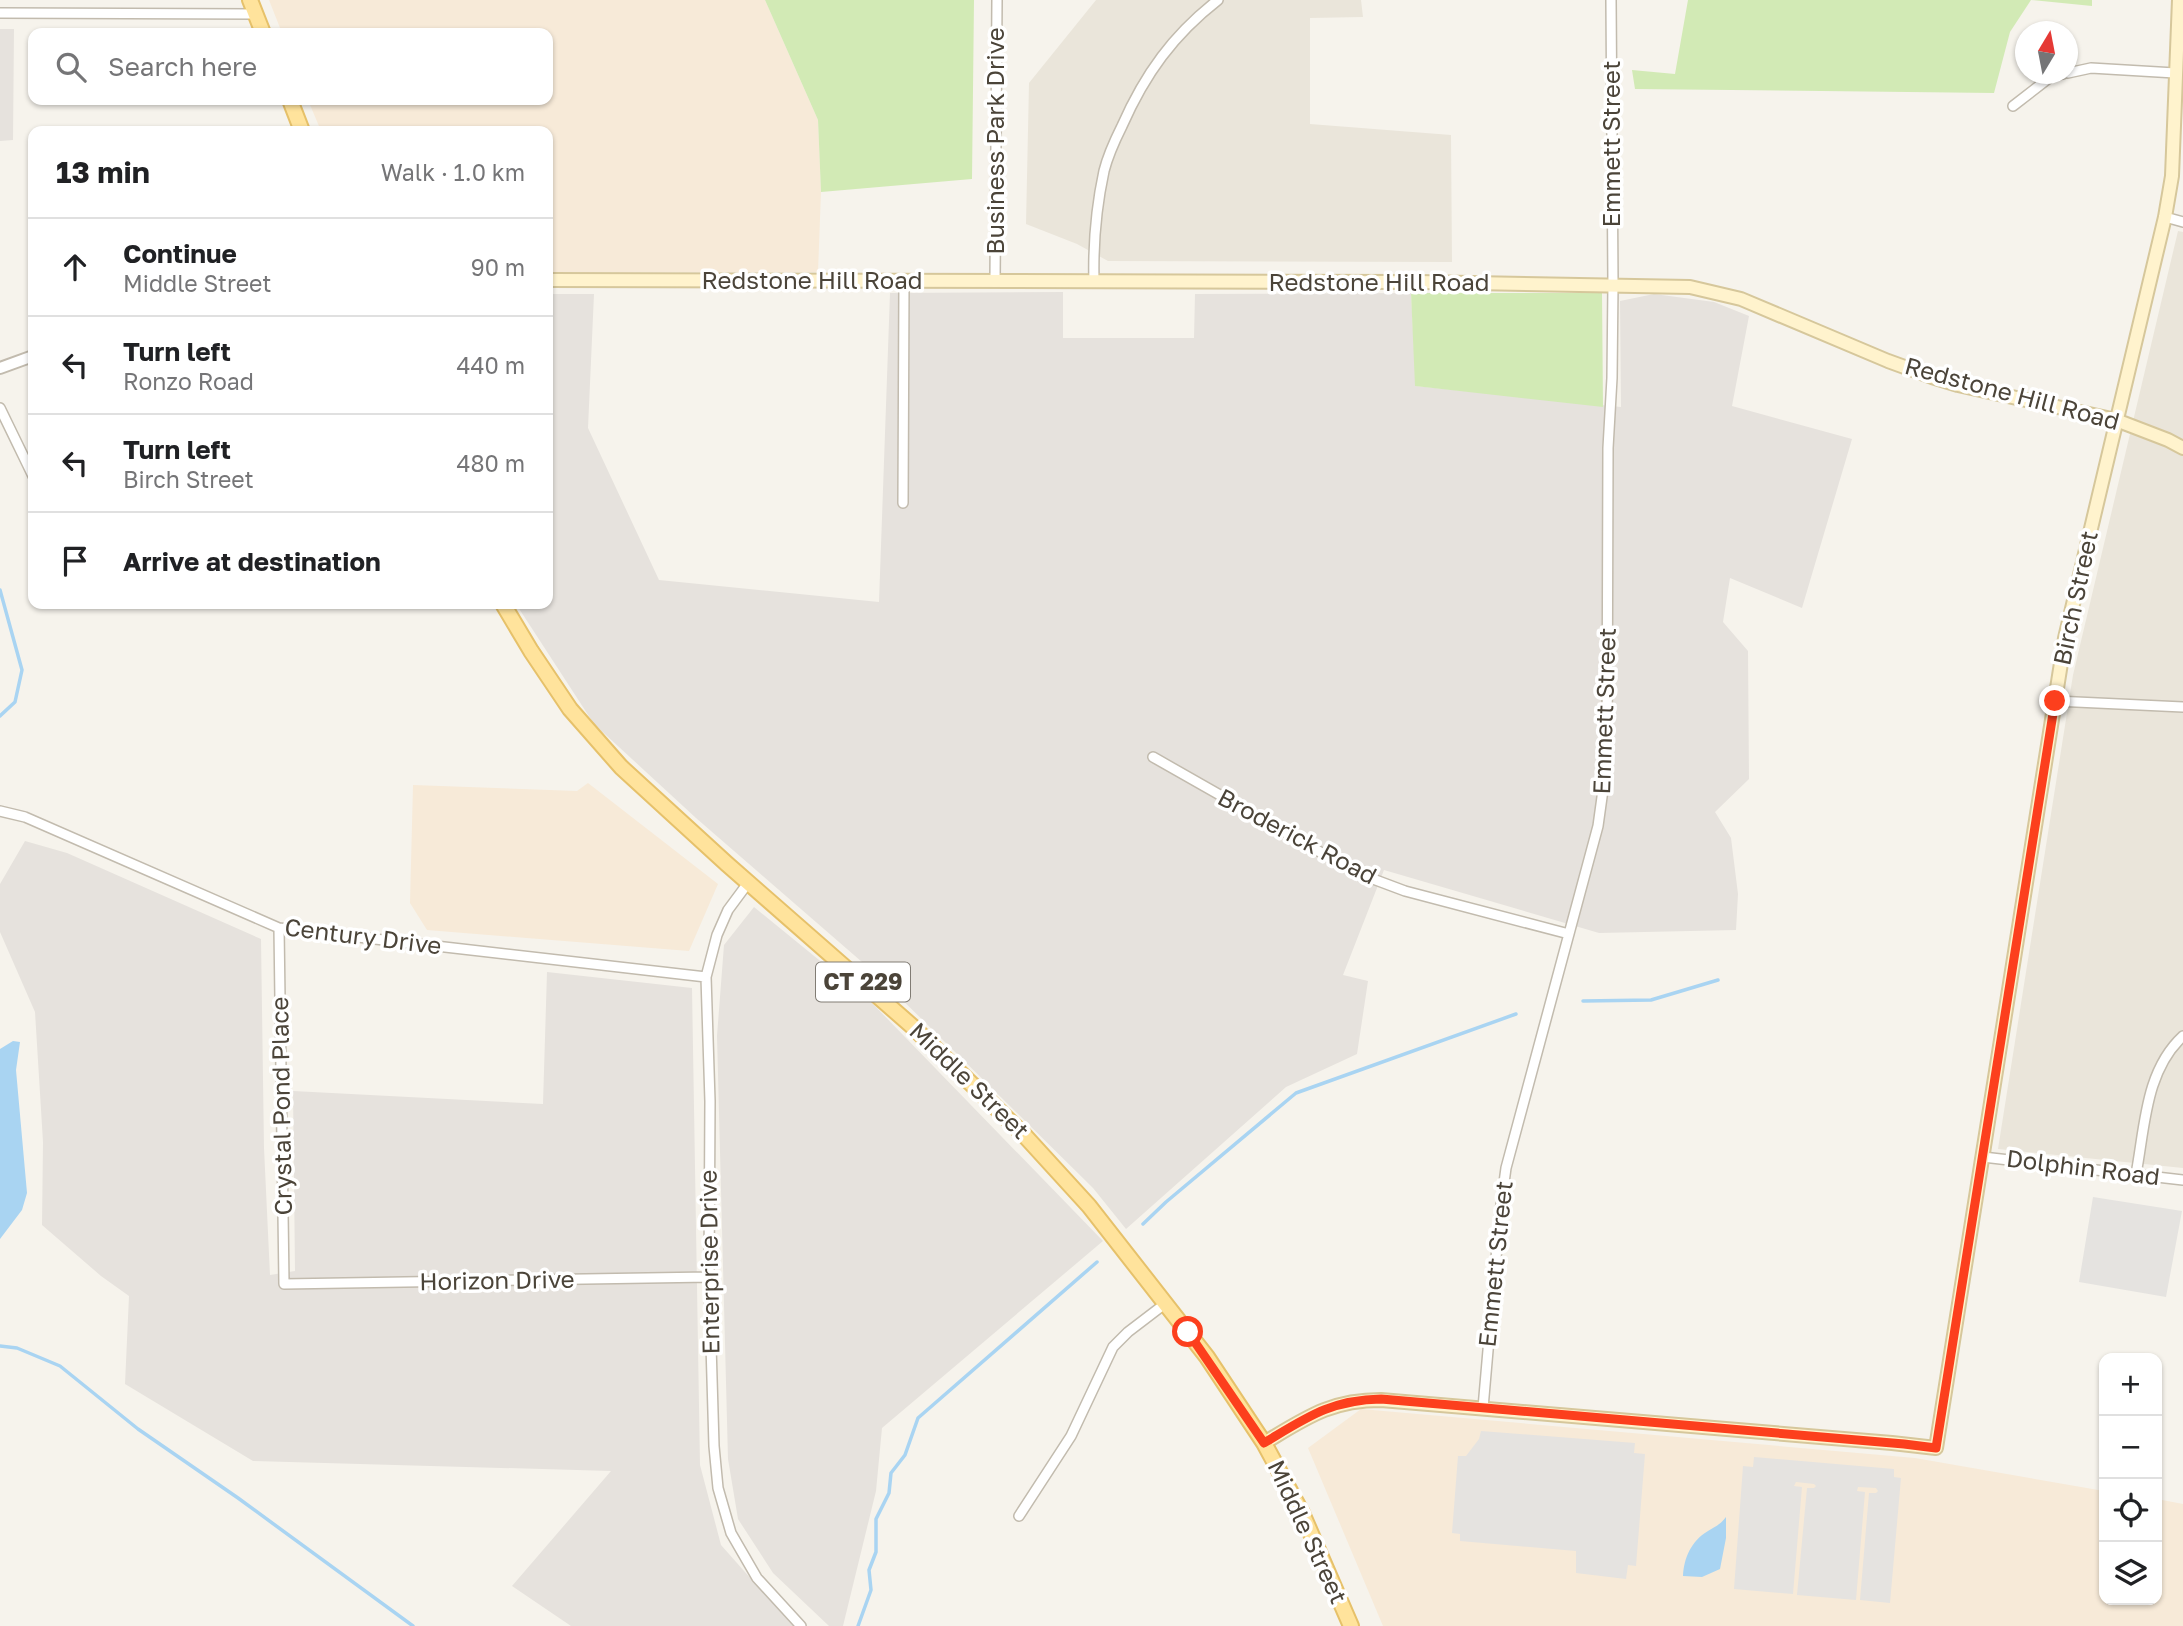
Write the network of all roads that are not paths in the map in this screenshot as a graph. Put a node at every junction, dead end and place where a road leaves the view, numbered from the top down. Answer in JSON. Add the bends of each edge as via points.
{"nodes":[{"id":1,"x":997,"y":0,"type":"edge"},
{"id":2,"x":1218,"y":0,"type":"edge"},
{"id":3,"x":1611,"y":0,"type":"edge"},
{"id":4,"x":2179,"y":0,"type":"edge"},
{"id":5,"x":253,"y":7,"type":"edge"},
{"id":6,"x":0,"y":13,"type":"edge"},
{"id":7,"x":261,"y":28,"type":"edge"},
{"id":8,"x":2078,"y":70,"type":"edge"},
{"id":9,"x":2175,"y":74,"type":"junction"},
{"id":10,"x":2041,"y":84,"type":"edge"},
{"id":11,"x":292,"y":105,"type":"edge"},
{"id":12,"x":2013,"y":106,"type":"dead end"},
{"id":13,"x":300,"y":126,"type":"edge"},
{"id":14,"x":2165,"y":217,"type":"junction"},
{"id":15,"x":2183,"y":222,"type":"edge"},
{"id":16,"x":553,"y":280,"type":"edge"},
{"id":17,"x":904,"y":282,"type":"junction"},
{"id":18,"x":995,"y":282,"type":"junction"},
{"id":19,"x":1094,"y":282,"type":"junction"},
{"id":20,"x":1613,"y":284,"type":"junction"},
{"id":21,"x":28,"y":358,"type":"edge"},
{"id":22,"x":0,"y":368,"type":"edge"},
{"id":23,"x":0,"y":408,"type":"edge"},
{"id":24,"x":2116,"y":420,"type":"junction"},
{"id":25,"x":2183,"y":449,"type":"edge"},
{"id":26,"x":28,"y":466,"type":"edge"},
{"id":27,"x":903,"y":503,"type":"dead end"},
{"id":28,"x":506,"y":609,"type":"edge"},
{"id":29,"x":2055,"y":701,"type":"junction"},
{"id":30,"x":2183,"y":707,"type":"edge"},
{"id":31,"x":1153,"y":757,"type":"dead end"},
{"id":32,"x":0,"y":811,"type":"edge"},
{"id":33,"x":748,"y":883,"type":"junction"},
{"id":34,"x":279,"y":928,"type":"junction"},
{"id":35,"x":1569,"y":934,"type":"junction"},
{"id":36,"x":706,"y":977,"type":"junction"},
{"id":37,"x":2183,"y":1036,"type":"edge"},
{"id":38,"x":1983,"y":1157,"type":"junction"},
{"id":39,"x":2136,"y":1174,"type":"junction"},
{"id":40,"x":2183,"y":1180,"type":"edge"},
{"id":41,"x":709,"y":1277,"type":"junction"},
{"id":42,"x":284,"y":1284,"type":"joint"},
{"id":43,"x":1166,"y":1303,"type":"junction"},
{"id":44,"x":1483,"y":1408,"type":"junction"},
{"id":45,"x":1264,"y":1443,"type":"junction"},
{"id":46,"x":1019,"y":1516,"type":"dead end"},
{"id":47,"x":801,"y":1626,"type":"edge"},
{"id":48,"x":1351,"y":1626,"type":"edge"}],
"edges":[{"from":1,"to":18,"type":"street","name":"Business Park Drive"},
{"from":2,"to":19,"type":"street","via":[[1166,50],[1137,92],[1118,135],[1105,167],[1096,212]]},
{"from":3,"to":20,"type":"street","name":"Emmett Street"},
{"from":4,"to":9,"type":"main road","name":"Birch Street"},
{"from":5,"to":6,"type":"street"},
{"from":5,"to":7,"type":"main road"},
{"from":8,"to":9,"type":"street"},
{"from":9,"to":14,"type":"main road","name":"Birch Street","via":[[2172,176]]},
{"from":10,"to":12,"type":"street"},
{"from":11,"to":13,"type":"main road"},
{"from":14,"to":15,"type":"street"},
{"from":14,"to":24,"type":"main road","name":"Birch Street"},
{"from":16,"to":17,"type":"main road","name":"Redstone Hill Road"},
{"from":17,"to":18,"type":"main road","name":"Redstone Hill Road"},
{"from":17,"to":27,"type":"street"},
{"from":18,"to":19,"type":"main road","name":"Redstone Hill Road"},
{"from":19,"to":20,"type":"main road","name":"Redstone Hill Road"},
{"from":20,"to":24,"type":"main road","name":"Redstone Hill Road","via":[[1690,287],[1741,299],[1932,377]]},
{"from":20,"to":35,"type":"street","name":"Emmett Street","via":[[1607,761],[1598,826]]},
{"from":21,"to":22,"type":"street"},
{"from":23,"to":26,"type":"street"},
{"from":24,"to":25,"type":"main road","name":"Redstone Hill Road"},
{"from":24,"to":29,"type":"main road","name":"Birch Street"},
{"from":28,"to":33,"type":"main road","name":"Middle Street","number":"CT 229","via":[[592,737]]},
{"from":29,"to":30,"type":"street"},
{"from":29,"to":38,"type":"main road","name":"Birch Street"},
{"from":31,"to":35,"type":"street","name":"Broderick Road","via":[[1357,873],[1405,891]]},
{"from":32,"to":34,"type":"street","name":"Century Drive","via":[[25,817]]},
{"from":33,"to":36,"type":"street","name":"Enterprise Drive","via":[[732,903],[717,935]]},
{"from":33,"to":43,"type":"main road","name":"Middle Street","number":"CT 229","via":[[913,1027],[1026,1137],[1089,1206]]},
{"from":34,"to":36,"type":"street","name":"Century Drive"},
{"from":34,"to":42,"type":"street","name":"Crystal Pond Place"},
{"from":35,"to":44,"type":"street","name":"Emmett Street","via":[[1506,1168]]},
{"from":36,"to":41,"type":"street","name":"Enterprise Drive"},
{"from":37,"to":39,"type":"street","via":[[2155,1075]]},
{"from":38,"to":39,"type":"street","name":"Dolphin Road"},
{"from":38,"to":44,"type":"main road","name":"Birch Street","via":[[1936,1448]]},
{"from":39,"to":40,"type":"street","name":"Dolphin Road"},
{"from":41,"to":42,"type":"street","name":"Horizon Drive"},
{"from":41,"to":47,"type":"street","name":"Enterprise Drive","via":[[718,1488],[732,1533],[757,1578]]},
{"from":43,"to":45,"type":"main road","name":"Middle Street","number":"CT 229"},
{"from":43,"to":46,"type":"street","via":[[1113,1347],[1071,1436]]},
{"from":44,"to":45,"type":"main road","via":[[1381,1399],[1345,1402],[1311,1415]]},
{"from":45,"to":48,"type":"main road","name":"Middle Street","number":"CT 229","via":[[1302,1513]]}]}
